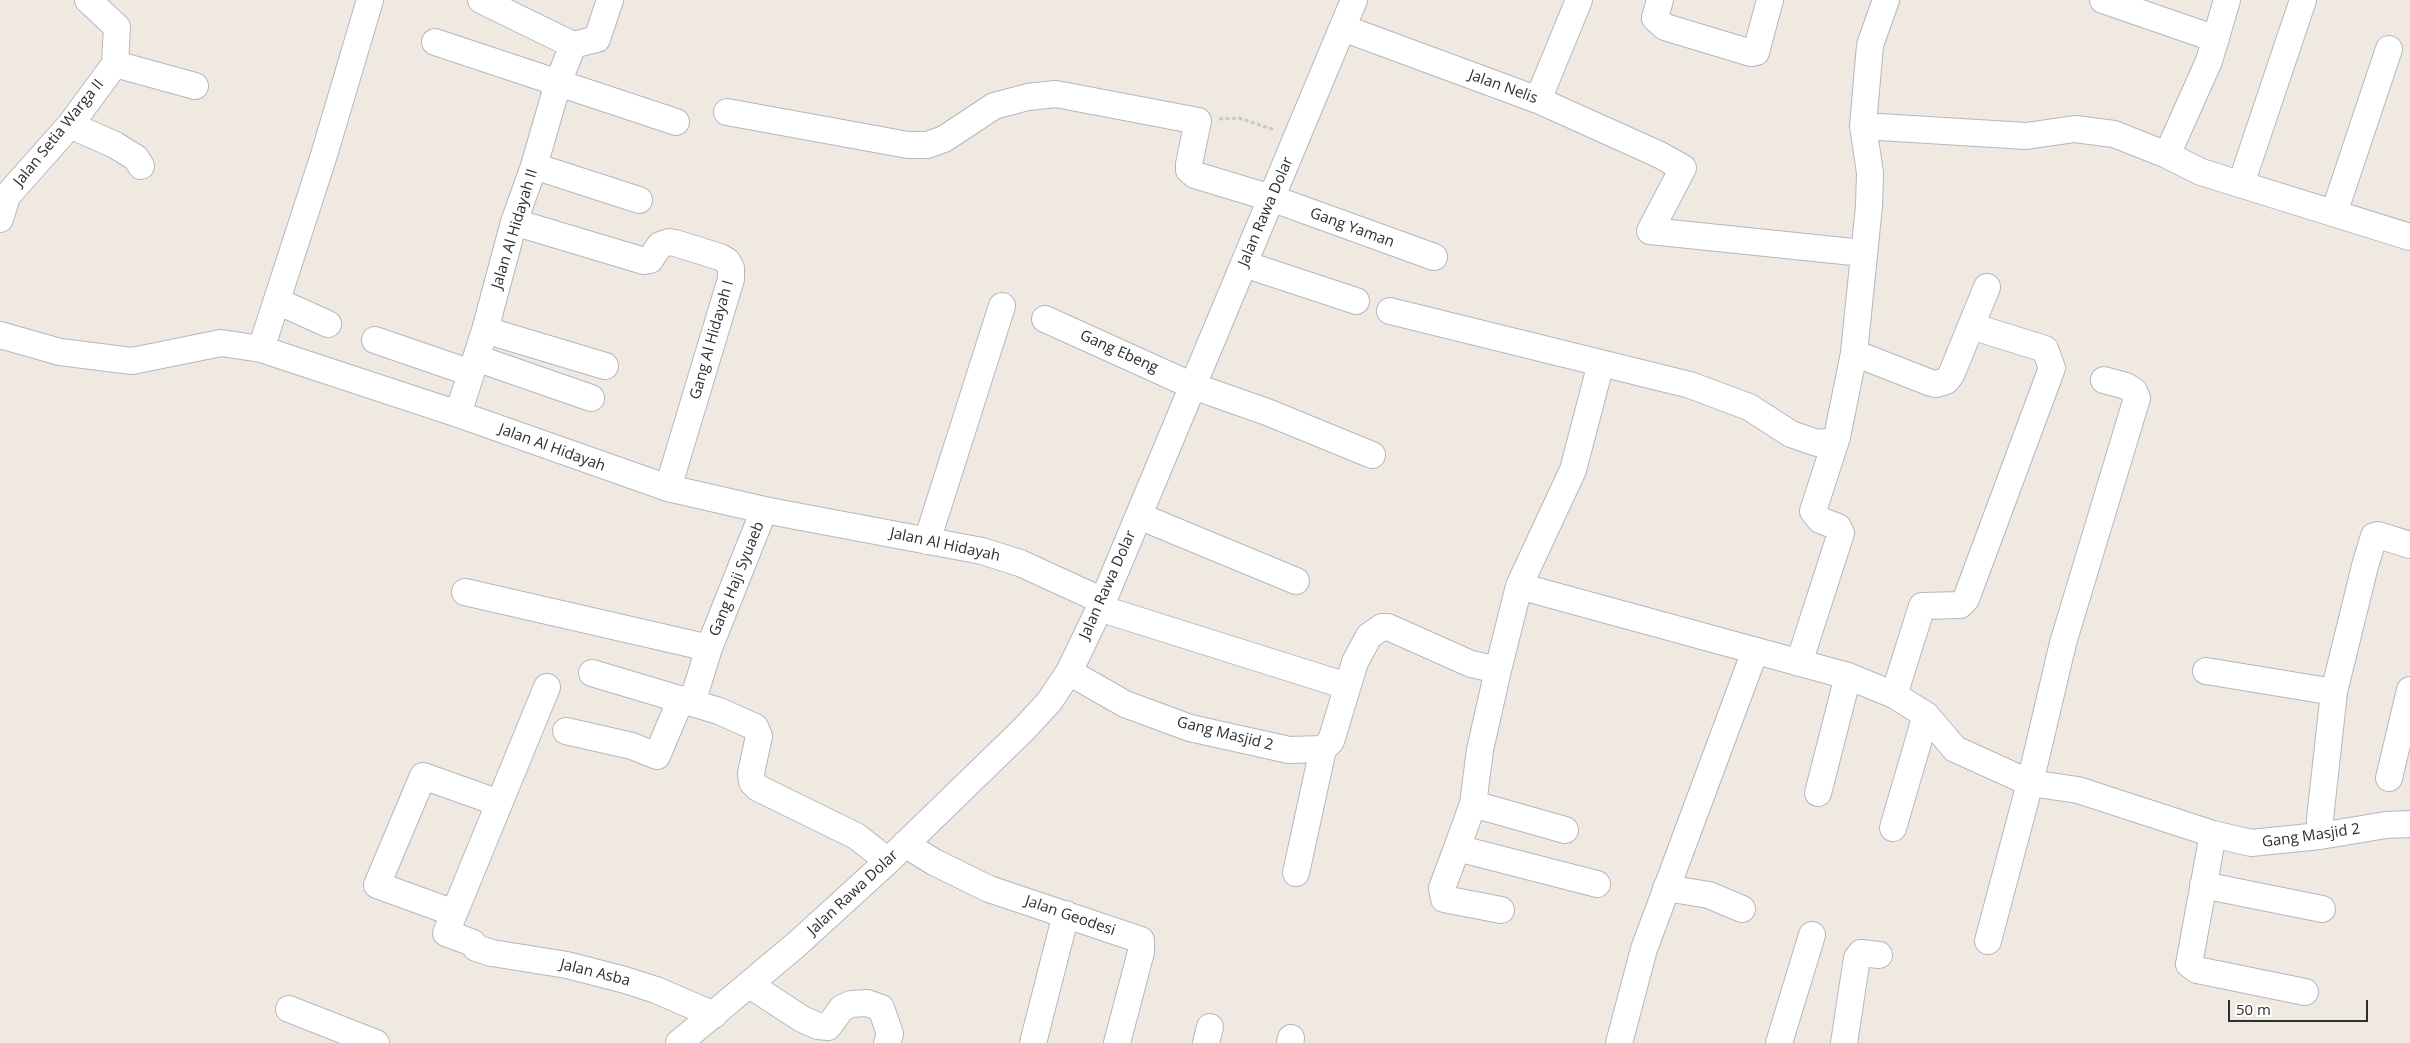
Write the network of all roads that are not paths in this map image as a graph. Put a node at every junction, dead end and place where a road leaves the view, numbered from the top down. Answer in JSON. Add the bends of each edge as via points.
{"nodes":[{"id":1,"x":88,"y":0,"type":"edge"},
{"id":2,"x":370,"y":0,"type":"edge"},
{"id":3,"x":481,"y":0,"type":"edge"},
{"id":4,"x":610,"y":0,"type":"edge"},
{"id":5,"x":1354,"y":0,"type":"edge"},
{"id":6,"x":1579,"y":0,"type":"edge"},
{"id":7,"x":1660,"y":0,"type":"edge"},
{"id":8,"x":1770,"y":0,"type":"edge"},
{"id":9,"x":1886,"y":0,"type":"edge"},
{"id":10,"x":2103,"y":0,"type":"edge"},
{"id":11,"x":2226,"y":0,"type":"edge"},
{"id":12,"x":2303,"y":0,"type":"edge"},
{"id":13,"x":1343,"y":28,"type":"junction"},
{"id":14,"x":2216,"y":39,"type":"junction"},
{"id":15,"x":435,"y":42,"type":"dead end"},
{"id":16,"x":573,"y":45,"type":"junction"},
{"id":17,"x":2389,"y":49,"type":"dead end"},
{"id":18,"x":115,"y":64,"type":"junction"},
{"id":19,"x":558,"y":83,"type":"junction"},
{"id":20,"x":194,"y":86,"type":"dead end"},
{"id":21,"x":1538,"y":100,"type":"junction"},
{"id":22,"x":727,"y":112,"type":"dead end"},
{"id":23,"x":676,"y":122,"type":"dead end"},
{"id":24,"x":70,"y":125,"type":"junction"},
{"id":25,"x":1863,"y":126,"type":"junction"},
{"id":26,"x":2167,"y":154,"type":"junction"},
{"id":27,"x":141,"y":166,"type":"dead end"},
{"id":28,"x":534,"y":166,"type":"junction"},
{"id":29,"x":2241,"y":184,"type":"junction"},
{"id":30,"x":1271,"y":198,"type":"junction"},
{"id":31,"x":639,"y":200,"type":"dead end"},
{"id":32,"x":2,"y":203,"type":"edge"},
{"id":33,"x":2334,"y":213,"type":"junction"},
{"id":34,"x":514,"y":222,"type":"junction"},
{"id":35,"x":2410,"y":237,"type":"edge"},
{"id":36,"x":1862,"y":253,"type":"junction"},
{"id":37,"x":1434,"y":257,"type":"dead end"},
{"id":38,"x":1244,"y":264,"type":"junction"},
{"id":39,"x":1986,"y":286,"type":"dead end"},
{"id":40,"x":277,"y":301,"type":"junction"},
{"id":41,"x":1356,"y":301,"type":"dead end"},
{"id":42,"x":1002,"y":306,"type":"dead end"},
{"id":43,"x":1390,"y":311,"type":"dead end"},
{"id":44,"x":1045,"y":319,"type":"dead end"},
{"id":45,"x":328,"y":324,"type":"dead end"},
{"id":46,"x":1971,"y":326,"type":"junction"},
{"id":47,"x":485,"y":330,"type":"junction"},
{"id":48,"x":0,"y":335,"type":"edge"},
{"id":49,"x":375,"y":340,"type":"dead end"},
{"id":50,"x":262,"y":348,"type":"junction"},
{"id":51,"x":1854,"y":354,"type":"junction"},
{"id":52,"x":1600,"y":363,"type":"junction"},
{"id":53,"x":473,"y":366,"type":"junction"},
{"id":54,"x":605,"y":366,"type":"dead end"},
{"id":55,"x":2104,"y":380,"type":"dead end"},
{"id":56,"x":1193,"y":386,"type":"junction"},
{"id":57,"x":591,"y":398,"type":"dead end"},
{"id":58,"x":458,"y":414,"type":"junction"},
{"id":59,"x":1835,"y":441,"type":"junction"},
{"id":60,"x":1372,"y":455,"type":"dead end"},
{"id":61,"x":668,"y":488,"type":"junction"},
{"id":62,"x":764,"y":510,"type":"junction"},
{"id":63,"x":1139,"y":516,"type":"junction"},
{"id":64,"x":927,"y":541,"type":"junction"},
{"id":65,"x":2410,"y":545,"type":"edge"},
{"id":66,"x":1296,"y":581,"type":"dead end"},
{"id":67,"x":1519,"y":586,"type":"junction"},
{"id":68,"x":465,"y":592,"type":"dead end"},
{"id":69,"x":1101,"y":605,"type":"junction"},
{"id":70,"x":709,"y":648,"type":"junction"},
{"id":71,"x":1756,"y":651,"type":"junction"},
{"id":72,"x":1799,"y":663,"type":"junction"},
{"id":73,"x":1498,"y":670,"type":"junction"},
{"id":74,"x":2206,"y":671,"type":"dead end"},
{"id":75,"x":1069,"y":672,"type":"junction"},
{"id":76,"x":592,"y":673,"type":"dead end"},
{"id":77,"x":1848,"y":676,"type":"junction"},
{"id":78,"x":1347,"y":686,"type":"junction"},
{"id":79,"x":547,"y":688,"type":"dead end"},
{"id":80,"x":2410,"y":690,"type":"edge"},
{"id":81,"x":2334,"y":692,"type":"junction"},
{"id":82,"x":1894,"y":695,"type":"junction"},
{"id":83,"x":686,"y":701,"type":"junction"},
{"id":84,"x":1926,"y":715,"type":"junction"},
{"id":85,"x":566,"y":731,"type":"dead end"},
{"id":86,"x":1322,"y":749,"type":"junction"},
{"id":87,"x":2389,"y":778,"type":"dead end"},
{"id":88,"x":2030,"y":783,"type":"junction"},
{"id":89,"x":1818,"y":793,"type":"dead end"},
{"id":90,"x":499,"y":803,"type":"junction"},
{"id":91,"x":1473,"y":804,"type":"junction"},
{"id":92,"x":2410,"y":824,"type":"edge"},
{"id":93,"x":1893,"y":828,"type":"dead end"},
{"id":94,"x":1565,"y":830,"type":"dead end"},
{"id":95,"x":2213,"y":834,"type":"junction"},
{"id":96,"x":2320,"y":836,"type":"junction"},
{"id":97,"x":1457,"y":848,"type":"junction"},
{"id":98,"x":896,"y":853,"type":"junction"},
{"id":99,"x":1296,"y":873,"type":"dead end"},
{"id":100,"x":1597,"y":884,"type":"dead end"},
{"id":101,"x":2202,"y":884,"type":"junction"},
{"id":102,"x":1666,"y":888,"type":"junction"},
{"id":103,"x":2322,"y":909,"type":"dead end"},
{"id":104,"x":1501,"y":910,"type":"dead end"},
{"id":105,"x":1742,"y":910,"type":"dead end"},
{"id":106,"x":454,"y":913,"type":"junction"},
{"id":107,"x":1066,"y":914,"type":"junction"},
{"id":108,"x":1812,"y":935,"type":"dead end"},
{"id":109,"x":1988,"y":941,"type":"dead end"},
{"id":110,"x":1879,"y":955,"type":"dead end"},
{"id":111,"x":750,"y":985,"type":"junction"},
{"id":112,"x":2305,"y":992,"type":"dead end"},
{"id":113,"x":289,"y":1009,"type":"dead end"},
{"id":114,"x":714,"y":1015,"type":"junction"},
{"id":115,"x":376,"y":1043,"type":"edge"},
{"id":116,"x":679,"y":1043,"type":"edge"},
{"id":117,"x":887,"y":1043,"type":"edge"},
{"id":118,"x":1033,"y":1043,"type":"edge"},
{"id":119,"x":1117,"y":1043,"type":"edge"},
{"id":120,"x":1619,"y":1043,"type":"edge"},
{"id":121,"x":1779,"y":1043,"type":"edge"},
{"id":122,"x":1844,"y":1043,"type":"edge"}],
"edges":[{"from":1,"to":18,"type":"street","via":[[117,27]]},
{"from":2,"to":40,"type":"street","via":[[350,74]]},
{"from":3,"to":16,"type":"street"},
{"from":4,"to":16,"type":"street","via":[[597,39]]},
{"from":5,"to":13,"type":"street","name":"Jalan Rawa Dolar"},
{"from":6,"to":21,"type":"street"},
{"from":7,"to":8,"type":"street","via":[[1656,18],[1665,27],[1751,53],[1756,52]]},
{"from":9,"to":25,"type":"street","via":[[1870,45]]},
{"from":10,"to":14,"type":"street"},
{"from":11,"to":14,"type":"street"},
{"from":12,"to":29,"type":"street"},
{"from":13,"to":21,"type":"street","name":"Jalan Nelis"},
{"from":13,"to":30,"type":"street","name":"Jalan Rawa Dolar"},
{"from":14,"to":26,"type":"street"},
{"from":15,"to":19,"type":"street"},
{"from":16,"to":19,"type":"street","name":"Jalan Al Hidayah II"},
{"from":17,"to":33,"type":"street"},
{"from":18,"to":20,"type":"street"},
{"from":18,"to":24,"type":"street","name":"Jalan Setia Warga II"},
{"from":19,"to":23,"type":"street"},
{"from":19,"to":28,"type":"street","name":"Jalan Al Hidayah II"},
{"from":21,"to":36,"type":"street","name":"Jalan Nelis","via":[[1660,154],[1683,168],[1650,231]]},
{"from":22,"to":30,"type":"street","name":"Gang Yaman","via":[[908,145],[927,145],[944,138],[994,106],[1056,94],[1198,121],[1189,170],[1194,175]]},
{"from":24,"to":27,"type":"street","via":[[115,145],[136,158]]},
{"from":24,"to":32,"type":"street","name":"Jalan Setia Warga II"},
{"from":25,"to":26,"type":"street","via":[[2026,136],[2075,129],[2114,134]]},
{"from":25,"to":36,"type":"street","via":[[1870,173]]},
{"from":26,"to":29,"type":"street","via":[[2201,172]]},
{"from":28,"to":31,"type":"street"},
{"from":28,"to":34,"type":"street","name":"Jalan Al Hidayah II"},
{"from":29,"to":33,"type":"street"},
{"from":30,"to":37,"type":"street","name":"Gang Yaman"},
{"from":30,"to":38,"type":"street","name":"Jalan Rawa Dolar"},
{"from":33,"to":35,"type":"street"},
{"from":34,"to":47,"type":"street","name":"Jalan Al Hidayah II"},
{"from":34,"to":61,"type":"street","name":"Gang Al Hidayah I","via":[[638,260],[650,260],[660,245],[669,242],[727,261],[731,278]]},
{"from":36,"to":51,"type":"street"},
{"from":38,"to":41,"type":"street"},
{"from":38,"to":56,"type":"street","name":"Jalan Rawa Dolar"},
{"from":39,"to":46,"type":"street"},
{"from":40,"to":45,"type":"street"},
{"from":40,"to":50,"type":"street"},
{"from":42,"to":64,"type":"street"},
{"from":43,"to":52,"type":"street"},
{"from":44,"to":56,"type":"street","name":"Gang Ebeng"},
{"from":46,"to":51,"type":"street","via":[[1951,375],[1941,383],[1931,383]]},
{"from":46,"to":82,"type":"street","via":[[2045,349],[2052,368],[1966,599],[1960,605],[1922,606]]},
{"from":47,"to":53,"type":"street","name":"Jalan Al Hidayah II"},
{"from":47,"to":54,"type":"street"},
{"from":48,"to":50,"type":"street","name":"Jalan Al Hidayah","via":[[60,352],[132,361],[221,343]]},
{"from":49,"to":53,"type":"street"},
{"from":50,"to":58,"type":"street","name":"Jalan Al Hidayah"},
{"from":51,"to":59,"type":"street"},
{"from":52,"to":59,"type":"street","via":[[1690,385],[1749,407],[1791,434],[1817,443]]},
{"from":52,"to":67,"type":"street","via":[[1573,470]]},
{"from":53,"to":57,"type":"street"},
{"from":53,"to":58,"type":"street","name":"Jalan Al Hidayah II"},
{"from":55,"to":88,"type":"street","via":[[2126,386],[2134,391],[2136,398],[2063,643]]},
{"from":56,"to":60,"type":"street","name":"Gang Ebeng"},
{"from":56,"to":63,"type":"street","name":"Jalan Rawa Dolar"},
{"from":58,"to":61,"type":"street","name":"Jalan Al Hidayah"},
{"from":59,"to":72,"type":"street","via":[[1813,511],[1820,520],[1838,527],[1841,533]]},
{"from":61,"to":62,"type":"street","name":"Jalan Al Hidayah"},
{"from":62,"to":64,"type":"street","name":"Jalan Al Hidayah"},
{"from":62,"to":70,"type":"street","name":"Gang Haji Syuaeb"},
{"from":63,"to":66,"type":"street"},
{"from":63,"to":69,"type":"street","name":"Jalan Rawa Dolar"},
{"from":64,"to":69,"type":"street","name":"Jalan Al Hidayah","via":[[1020,562]]},
{"from":65,"to":81,"type":"street","via":[[2374,536]]},
{"from":67,"to":71,"type":"street","name":"Gang Masjid 2"},
{"from":67,"to":73,"type":"street"},
{"from":68,"to":70,"type":"street"},
{"from":69,"to":75,"type":"street","name":"Jalan Rawa Dolar"},
{"from":69,"to":78,"type":"street","name":"Jalan Al Hidayah"},
{"from":70,"to":83,"type":"street","name":"Gang Haji Syuaeb"},
{"from":71,"to":72,"type":"street","name":"Gang Masjid 2"},
{"from":71,"to":102,"type":"street"},
{"from":72,"to":77,"type":"street","name":"Gang Masjid 2"},
{"from":73,"to":78,"type":"street","via":[[1471,664],[1382,627],[1370,636],[1355,662]]},
{"from":73,"to":91,"type":"street","via":[[1480,750]]},
{"from":74,"to":81,"type":"street"},
{"from":75,"to":86,"type":"street","name":"Gang Masjid 2","via":[[1125,704],[1190,728],[1289,750]]},
{"from":75,"to":98,"type":"street","name":"Jalan Rawa Dolar","via":[[1049,702],[1023,730]]},
{"from":76,"to":83,"type":"street"},
{"from":77,"to":82,"type":"street","name":"Gang Masjid 2"},
{"from":77,"to":89,"type":"street"},
{"from":78,"to":86,"type":"street","via":[[1331,741]]},
{"from":79,"to":90,"type":"street"},
{"from":80,"to":87,"type":"street"},
{"from":81,"to":96,"type":"street"},
{"from":82,"to":84,"type":"street","name":"Gang Masjid 2"},
{"from":83,"to":85,"type":"street","name":"Gang Haji Syuaeb","via":[[657,756],[632,746]]},
{"from":83,"to":98,"type":"street","name":"Jalan Geodesi","via":[[755,727],[759,736],[751,773],[752,782],[758,788]]},
{"from":84,"to":88,"type":"street","name":"Gang Masjid 2","via":[[1955,749]]},
{"from":84,"to":93,"type":"street"},
{"from":86,"to":99,"type":"street"},
{"from":88,"to":95,"type":"street","name":"Gang Masjid 2","via":[[2078,790]]},
{"from":88,"to":109,"type":"street"},
{"from":90,"to":106,"type":"street"},
{"from":90,"to":106,"type":"street","via":[[423,776],[376,884]]},
{"from":91,"to":94,"type":"street"},
{"from":91,"to":97,"type":"street"},
{"from":92,"to":96,"type":"street","name":"Gang Masjid 2"},
{"from":95,"to":96,"type":"street","name":"Gang Masjid 2","via":[[2251,844]]},
{"from":95,"to":101,"type":"street"},
{"from":97,"to":100,"type":"street"},
{"from":97,"to":104,"type":"street","via":[[1442,888],[1444,899]]},
{"from":98,"to":107,"type":"street","name":"Jalan Geodesi","via":[[934,862],[989,888]]},
{"from":98,"to":111,"type":"street","name":"Jalan Rawa Dolar"},
{"from":101,"to":103,"type":"street"},
{"from":101,"to":112,"type":"street","via":[[2188,957],[2192,968]]},
{"from":102,"to":105,"type":"street","via":[[1710,895]]},
{"from":102,"to":120,"type":"street","via":[[1644,949]]},
{"from":106,"to":114,"type":"street","name":"Jalan Asba","via":[[446,933],[473,943],[476,948],[625,980]]},
{"from":107,"to":118,"type":"street"},
{"from":107,"to":119,"type":"street","name":"Jalan Geodesi","via":[[1142,942]]},
{"from":108,"to":121,"type":"street"},
{"from":110,"to":122,"type":"street","via":[[1861,953],[1857,958]]},
{"from":111,"to":114,"type":"street","name":"Jalan Rawa Dolar"},
{"from":111,"to":117,"type":"street","via":[[818,1026],[828,1027],[842,1008],[851,1004],[866,1003],[881,1008],[890,1034]]},
{"from":113,"to":115,"type":"street"},
{"from":114,"to":116,"type":"street","name":"Jalan Rawa Dolar"}]}
